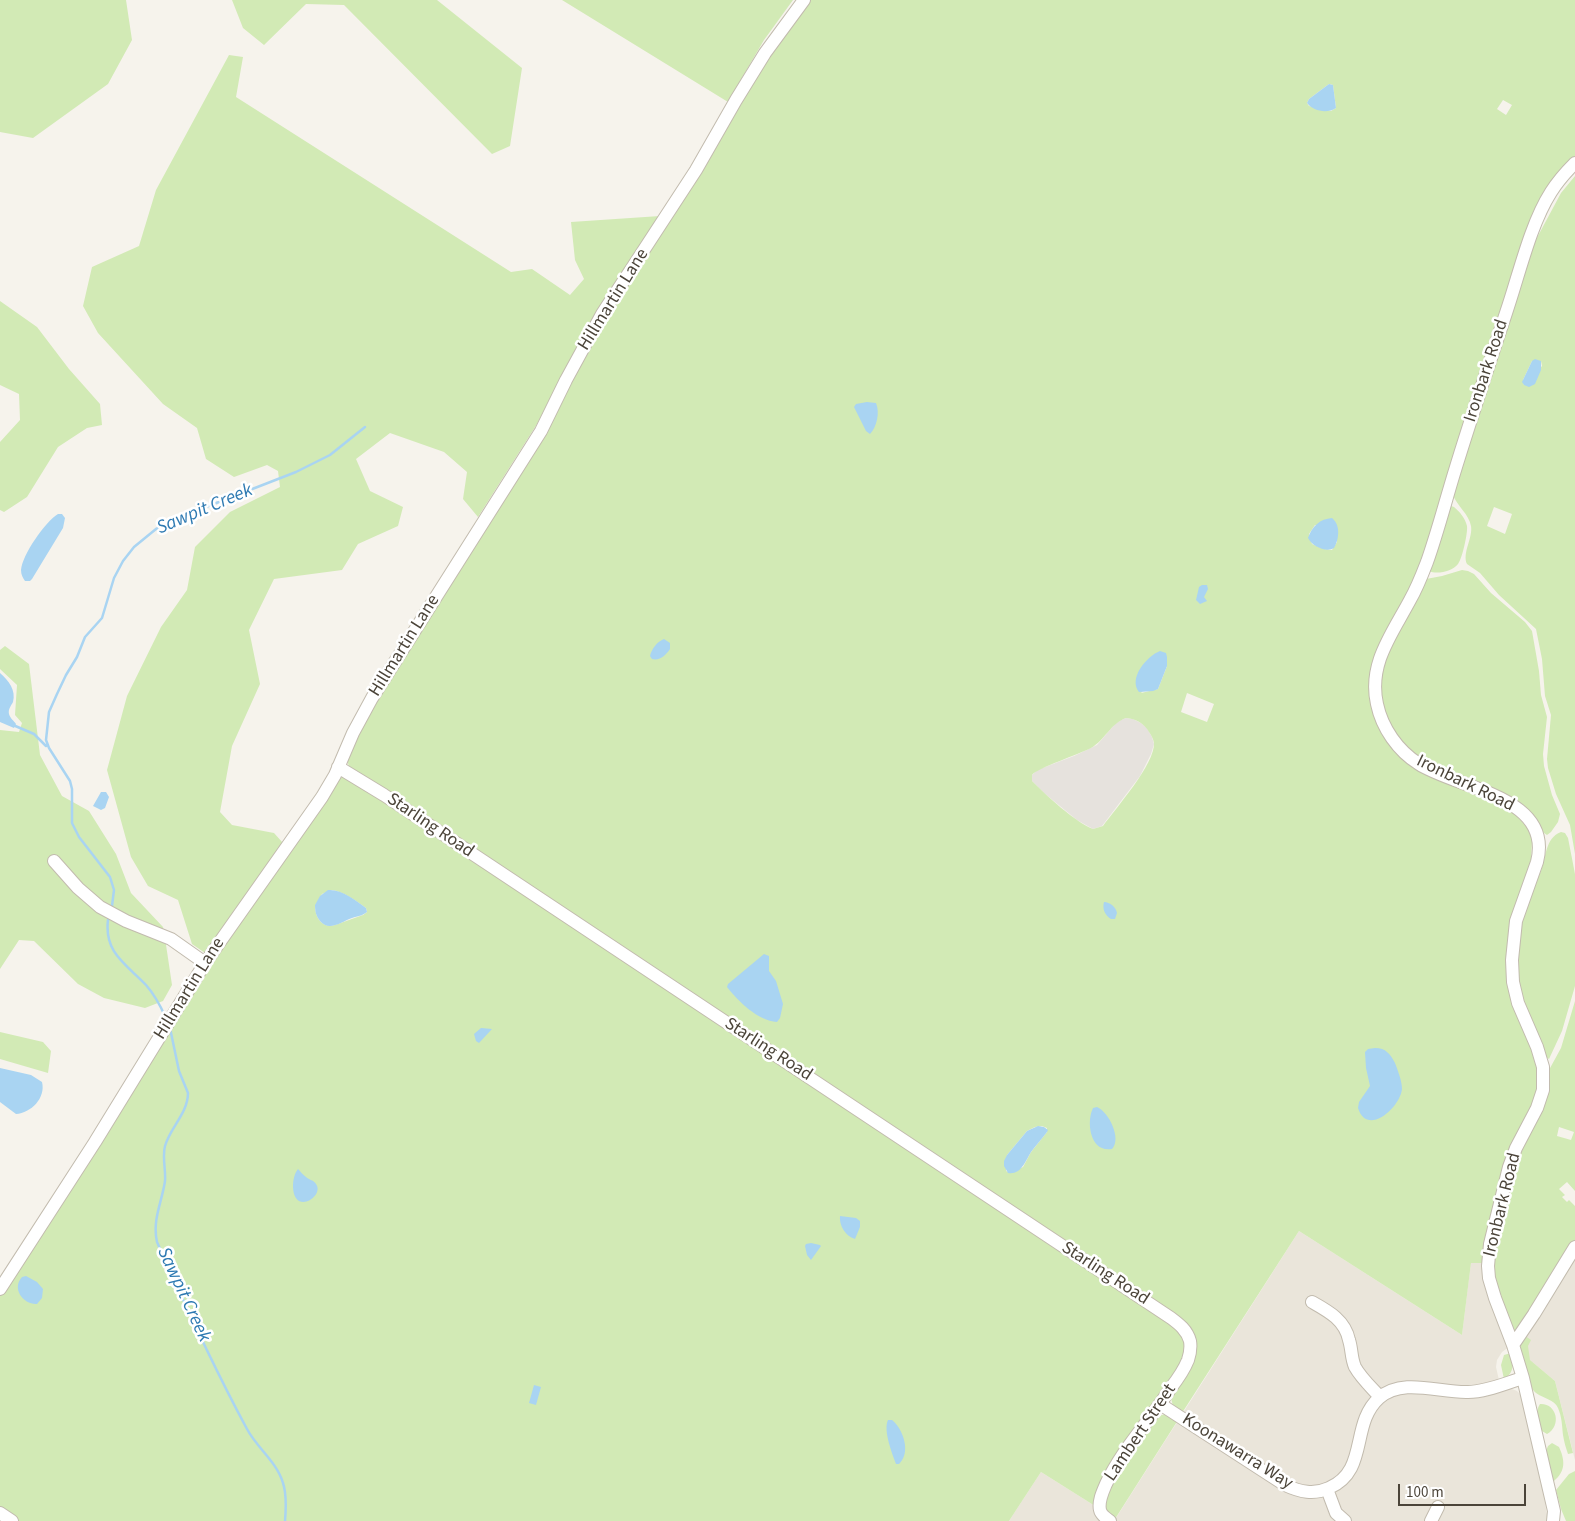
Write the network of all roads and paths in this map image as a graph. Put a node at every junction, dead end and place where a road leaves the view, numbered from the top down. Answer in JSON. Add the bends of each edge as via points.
{"nodes":[{"id":1,"x":804,"y":0,"type":"edge"},
{"id":2,"x":1575,"y":163,"type":"edge"},
{"id":3,"x":338,"y":767,"type":"junction"},
{"id":4,"x":54,"y":861,"type":"dead end"},
{"id":5,"x":204,"y":962,"type":"junction"},
{"id":6,"x":1575,"y":1247,"type":"edge"},
{"id":7,"x":0,"y":1289,"type":"edge"},
{"id":8,"x":1312,"y":1302,"type":"dead end"},
{"id":9,"x":1190,"y":1341,"type":"joint"},
{"id":10,"x":1513,"y":1345,"type":"junction"},
{"id":11,"x":1523,"y":1378,"type":"junction"},
{"id":12,"x":1380,"y":1397,"type":"junction"},
{"id":13,"x":1160,"y":1404,"type":"junction"},
{"id":14,"x":1327,"y":1489,"type":"junction"},
{"id":15,"x":1438,"y":1507,"type":"dead end"},
{"id":16,"x":0,"y":1513,"type":"edge"},
{"id":17,"x":1556,"y":1518,"type":"edge"},
{"id":18,"x":1103,"y":1519,"type":"edge"},
{"id":19,"x":12,"y":1521,"type":"edge"},
{"id":20,"x":1345,"y":1521,"type":"edge"},
{"id":21,"x":1431,"y":1521,"type":"edge"}],
"edges":[{"from":1,"to":3,"type":"street","name":"Hillmartin Lane","via":[[765,53],[696,170],[602,314],[541,431],[379,686]]},
{"from":2,"to":10,"type":"street","name":"Ironbark Road","via":[[1556,184],[1539,215],[1426,566],[1380,656],[1375,680],[1376,703],[1383,724],[1406,754],[1431,771],[1516,807],[1532,823],[1539,839],[1537,862],[1516,921],[1512,960],[1518,1003],[1537,1047],[1544,1075],[1543,1090],[1509,1167],[1488,1259],[1492,1291]]},
{"from":3,"to":5,"type":"street","name":"Hillmartin Lane","via":[[312,812]]},
{"from":3,"to":9,"type":"street","name":"Starling Road","via":[[1171,1318],[1182,1327]]},
{"from":4,"to":5,"type":"street","via":[[100,907],[172,939]]},
{"from":5,"to":7,"type":"street","name":"Hillmartin Lane","via":[[95,1142]]},
{"from":6,"to":10,"type":"street"},
{"from":8,"to":12,"type":"street","via":[[1344,1326],[1356,1368]]},
{"from":9,"to":13,"type":"street","name":"Lambert Street","via":[[1190,1354],[1184,1367]]},
{"from":10,"to":11,"type":"street","name":"Ironbark Road"},
{"from":11,"to":12,"type":"street","via":[[1474,1392],[1403,1388]]},
{"from":11,"to":17,"type":"street","name":"Ironbark Road"},
{"from":12,"to":14,"type":"street","via":[[1363,1424],[1352,1467],[1339,1482]]},
{"from":13,"to":14,"type":"street","name":"Koonawarra Way","via":[[1285,1485],[1310,1492]]},
{"from":13,"to":18,"type":"street","name":"Lambert Street","via":[[1108,1480],[1100,1502]]},
{"from":14,"to":20,"type":"street","via":[[1336,1513]]},
{"from":15,"to":21,"type":"street"},
{"from":16,"to":19,"type":"street"}]}
